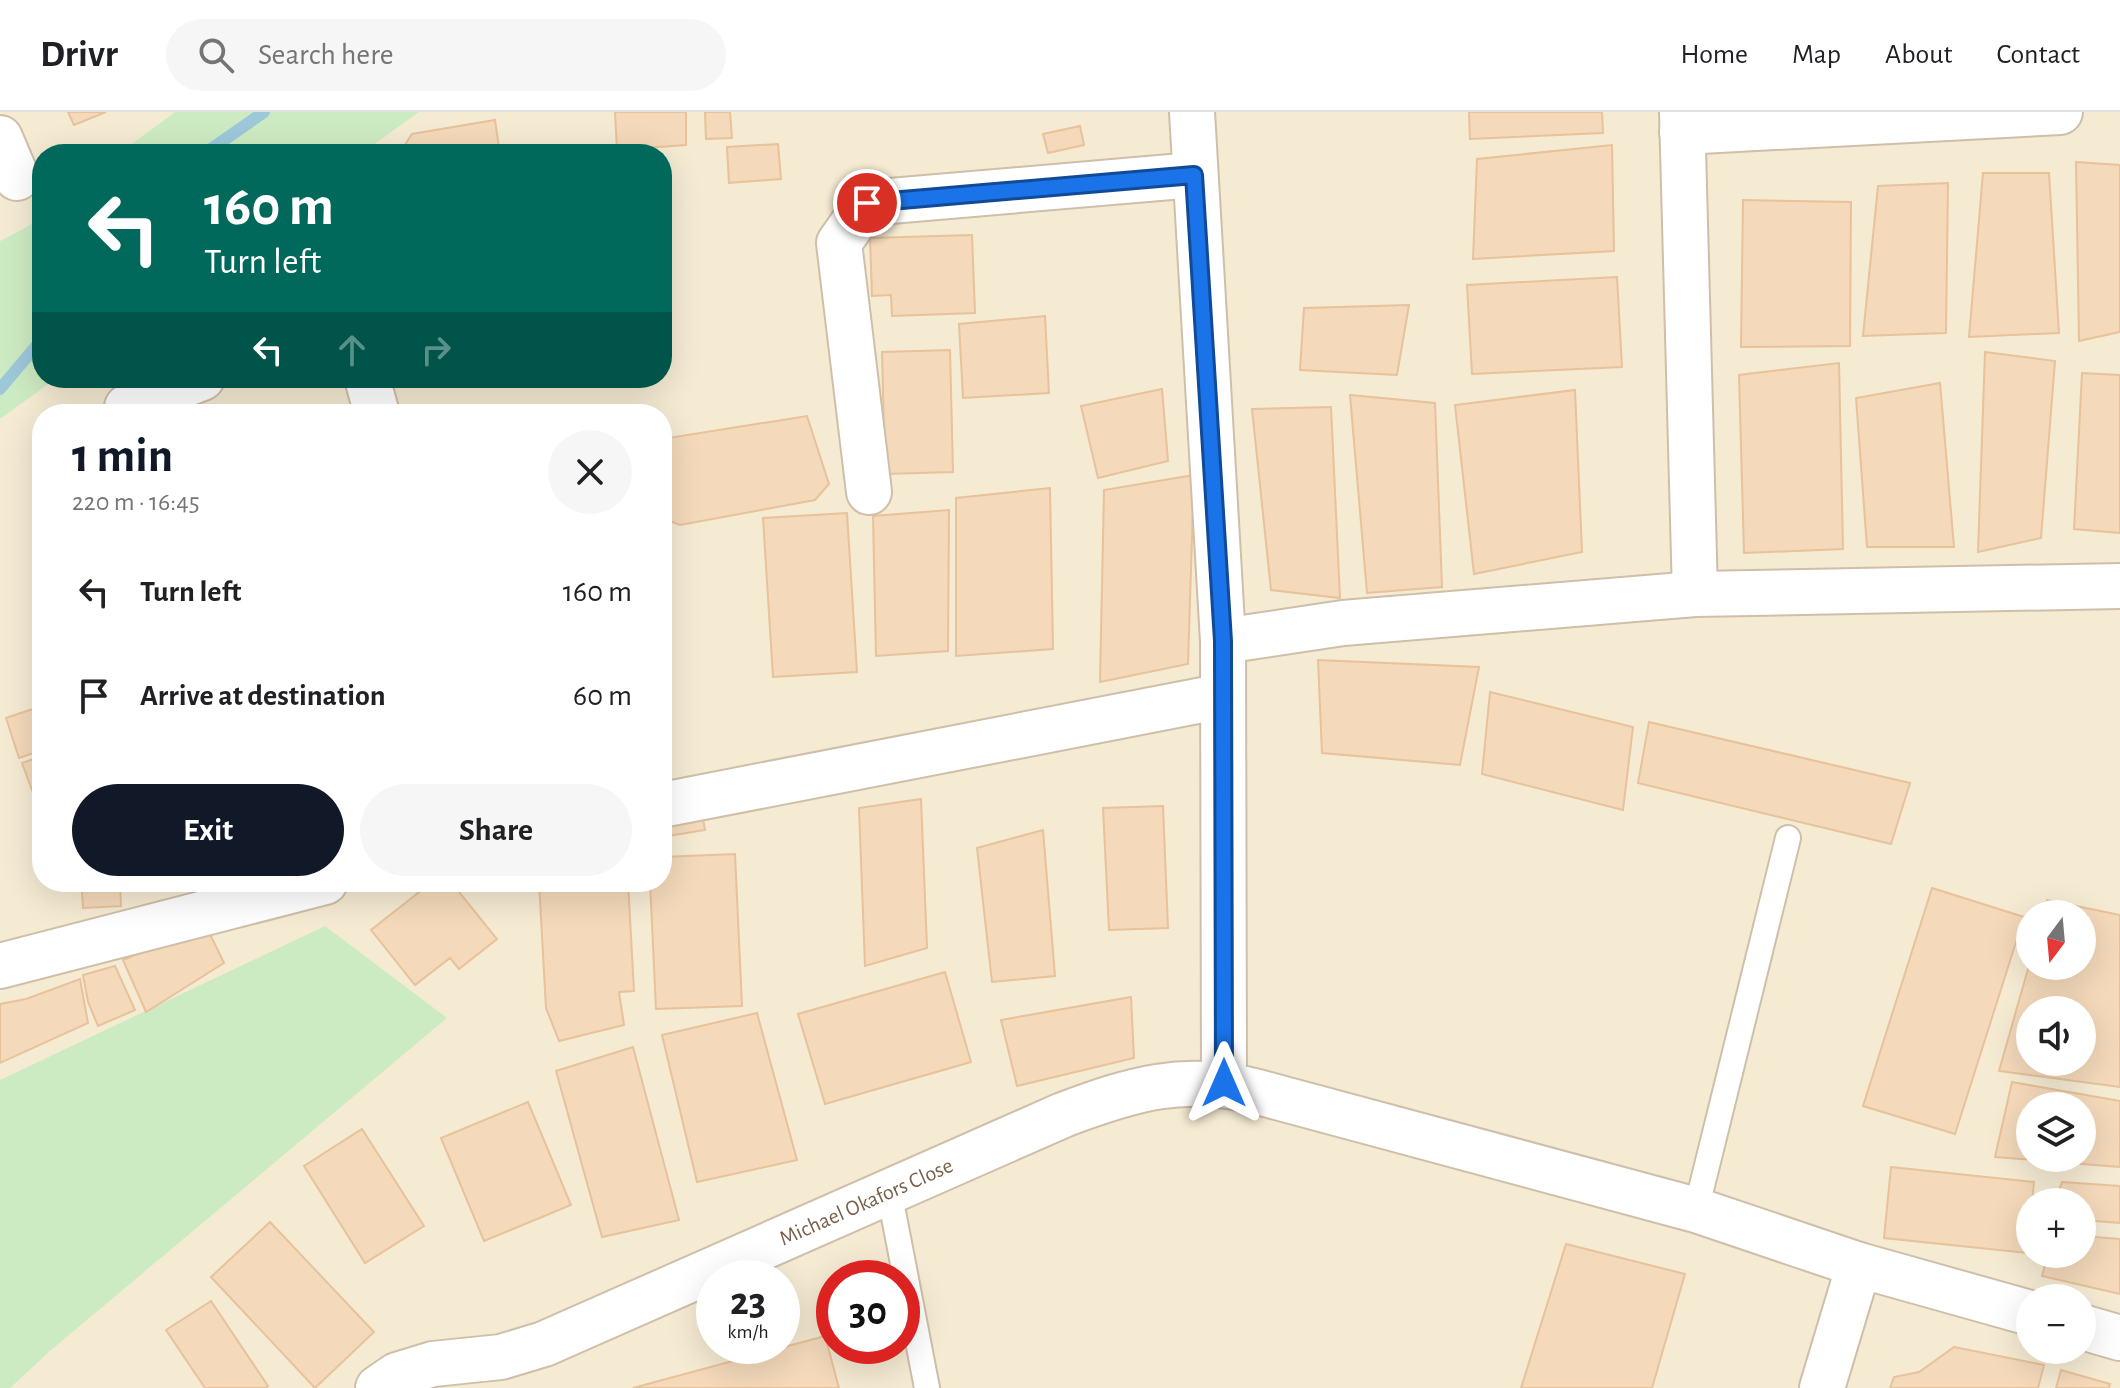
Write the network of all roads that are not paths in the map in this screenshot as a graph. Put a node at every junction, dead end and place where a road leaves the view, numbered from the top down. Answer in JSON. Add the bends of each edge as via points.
{"nodes":[{"id":1,"x":1192,"y":112,"type":"edge"},
{"id":2,"x":2060,"y":112,"type":"edge"},
{"id":3,"x":1954,"y":116,"type":"edge"},
{"id":4,"x":1682,"y":122,"type":"edge"},
{"id":5,"x":0,"y":138,"type":"edge"},
{"id":6,"x":1194,"y":175,"type":"junction"},
{"id":7,"x":17,"y":178,"type":"dead end"},
{"id":8,"x":176,"y":388,"type":"edge"},
{"id":9,"x":135,"y":404,"type":"edge"},
{"id":10,"x":869,"y":492,"type":"dead end"},
{"id":11,"x":2120,"y":586,"type":"edge"},
{"id":12,"x":1695,"y":594,"type":"junction"},
{"id":13,"x":1223,"y":641,"type":"junction"},
{"id":14,"x":1223,"y":696,"type":"junction"},
{"id":15,"x":672,"y":803,"type":"edge"},
{"id":16,"x":1788,"y":838,"type":"dead end"},
{"id":17,"x":286,"y":892,"type":"edge"},
{"id":18,"x":0,"y":966,"type":"edge"},
{"id":19,"x":1224,"y":1083,"type":"junction"},
{"id":20,"x":889,"y":1191,"type":"junction"},
{"id":21,"x":1696,"y":1210,"type":"junction"},
{"id":22,"x":1859,"y":1265,"type":"junction"},
{"id":23,"x":2016,"y":1309,"type":"edge"},
{"id":24,"x":2096,"y":1331,"type":"edge"},
{"id":25,"x":2120,"y":1338,"type":"edge"},
{"id":26,"x":378,"y":1388,"type":"edge"},
{"id":27,"x":927,"y":1388,"type":"edge"},
{"id":28,"x":1822,"y":1388,"type":"edge"}],
"edges":[{"from":1,"to":6,"type":"street"},
{"from":2,"to":3,"type":"street"},
{"from":3,"to":4,"type":"street"},
{"from":4,"to":12,"type":"street"},
{"from":5,"to":7,"type":"street"},
{"from":6,"to":10,"type":"street","via":[[867,203],[839,243]]},
{"from":6,"to":13,"type":"street"},
{"from":8,"to":9,"type":"street"},
{"from":11,"to":12,"type":"street"},
{"from":12,"to":13,"type":"street","via":[[1343,623]]},
{"from":13,"to":14,"type":"street"},
{"from":14,"to":15,"type":"street"},
{"from":14,"to":19,"type":"street"},
{"from":16,"to":21,"type":"lane"},
{"from":17,"to":18,"type":"street"},
{"from":19,"to":20,"type":"street","name":"Michael Okafors Close","via":[[1125,1092]]},
{"from":19,"to":21,"type":"street","name":"Michael Okafors Close"},
{"from":20,"to":26,"type":"street","name":"Michael Okafors Close","via":[[544,1344],[501,1357],[433,1364],[397,1375]]},
{"from":20,"to":27,"type":"lane"},
{"from":21,"to":22,"type":"street","name":"Michael Okafors Close"},
{"from":22,"to":23,"type":"street","name":"Michael Okafors Close"},
{"from":22,"to":28,"type":"street"},
{"from":24,"to":25,"type":"street"}]}
